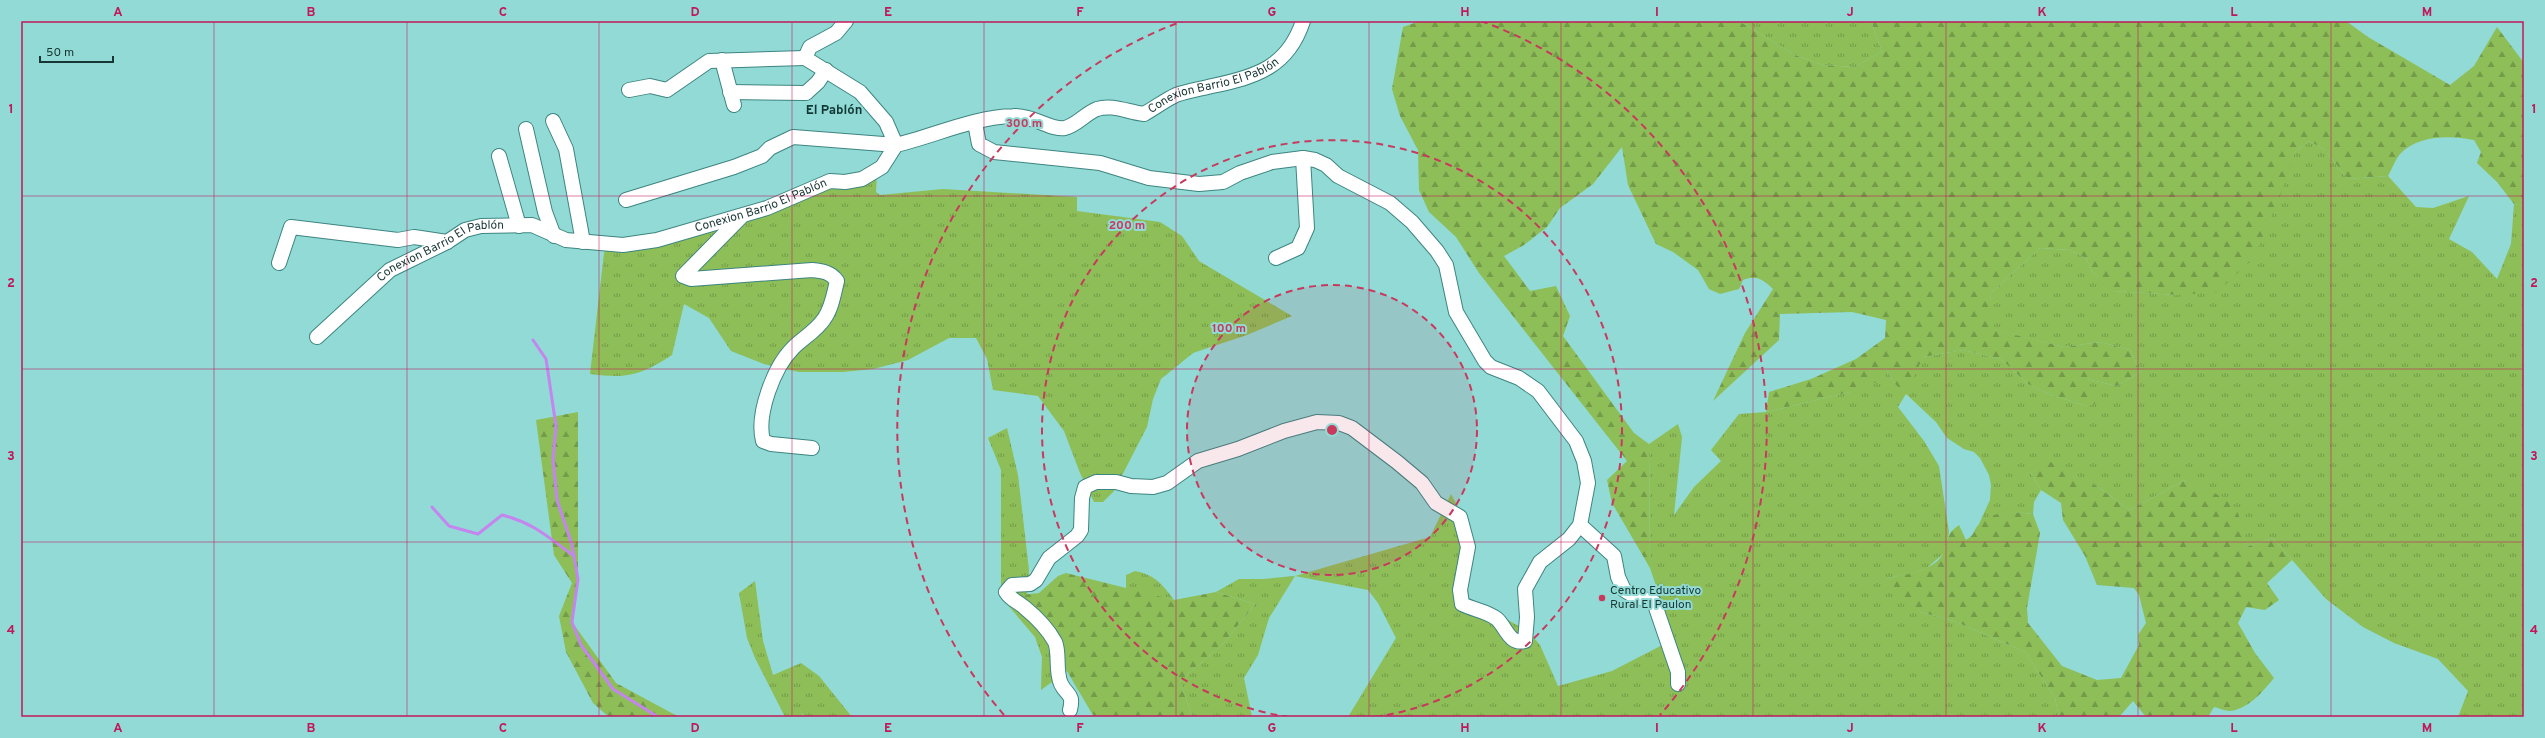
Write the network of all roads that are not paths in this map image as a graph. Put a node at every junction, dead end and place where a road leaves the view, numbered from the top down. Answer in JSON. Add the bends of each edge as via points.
{"nodes":[{"id":1,"x":846,"y":21,"type":"edge"},
{"id":2,"x":1303,"y":21,"type":"edge"},
{"id":3,"x":805,"y":58,"type":"junction"},
{"id":4,"x":722,"y":60,"type":"junction"},
{"id":5,"x":826,"y":70,"type":"junction"},
{"id":6,"x":629,"y":90,"type":"dead end"},
{"id":7,"x":553,"y":121,"type":"dead end"},
{"id":8,"x":975,"y":123,"type":"junction"},
{"id":9,"x":526,"y":129,"type":"dead end"},
{"id":10,"x":896,"y":145,"type":"junction"},
{"id":11,"x":499,"y":156,"type":"dead end"},
{"id":12,"x":1303,"y":158,"type":"junction"},
{"id":13,"x":626,"y":200,"type":"dead end"},
{"id":14,"x":743,"y":215,"type":"junction"},
{"id":15,"x":519,"y":226,"type":"junction"},
{"id":16,"x":554,"y":236,"type":"junction"},
{"id":17,"x":447,"y":242,"type":"junction"},
{"id":18,"x":583,"y":242,"type":"junction"},
{"id":19,"x":1276,"y":258,"type":"dead end"},
{"id":20,"x":279,"y":263,"type":"dead end"},
{"id":21,"x":316,"y":337,"type":"dead end"},
{"id":22,"x":812,"y":448,"type":"dead end"},
{"id":23,"x":1580,"y":525,"type":"junction"},
{"id":24,"x":1678,"y":684,"type":"dead end"},
{"id":25,"x":1070,"y":710,"type":"dead end"}],
"edges":[{"from":1,"to":3,"type":"street","via":[[836,33],[810,47]]},
{"from":2,"to":8,"type":"street","name":"Conexion Barrio El Pablón","via":[[1290,52],[1278,62],[1246,78],[1176,95],[1144,114],[1112,107],[1096,109],[1065,128],[1054,128],[1029,116],[997,118]]},
{"from":3,"to":4,"type":"street"},
{"from":3,"to":5,"type":"street"},
{"from":4,"to":5,"type":"street","via":[[732,98],[806,93]]},
{"from":4,"to":6,"type":"street","via":[[704,64],[667,90],[650,86]]},
{"from":5,"to":10,"type":"street","via":[[860,92],[886,122]]},
{"from":7,"to":18,"type":"street","via":[[566,149]]},
{"from":8,"to":10,"type":"street","name":"Conexion Barrio El Pablón"},
{"from":8,"to":12,"type":"street","via":[[979,144],[994,152],[1100,163],[1149,178],[1199,184],[1223,182],[1272,162]]},
{"from":9,"to":16,"type":"street","via":[[545,212]]},
{"from":10,"to":13,"type":"street","via":[[793,137],[770,148],[762,156],[740,165]]},
{"from":10,"to":14,"type":"street","name":"Conexion Barrio El Pablón","via":[[882,167],[862,178],[845,182],[830,181],[790,200]]},
{"from":11,"to":15,"type":"street"},
{"from":12,"to":19,"type":"street","via":[[1307,228],[1298,248]]},
{"from":12,"to":23,"type":"street","via":[[1326,165],[1338,176],[1390,203],[1412,222],[1437,251],[1446,265],[1456,312],[1485,361],[1538,391],[1576,441],[1584,461],[1588,483]]},
{"from":14,"to":18,"type":"street","name":"Conexion Barrio El Pablón","via":[[657,240],[623,245]]},
{"from":14,"to":22,"type":"street","via":[[683,276],[691,279],[812,270],[834,276],[837,281],[827,315],[815,330],[793,348],[780,367],[768,391],[761,419],[763,441],[776,445]]},
{"from":15,"to":16,"type":"street","name":"Conexion Barrio El Pablón","via":[[532,225]]},
{"from":15,"to":17,"type":"street","name":"Conexion Barrio El Pablón","via":[[481,226],[465,230]]},
{"from":16,"to":18,"type":"street","name":"Conexion Barrio El Pablón"},
{"from":17,"to":20,"type":"street","via":[[414,237],[390,239],[291,227]]},
{"from":17,"to":21,"type":"street","name":"Conexion Barrio El Pablón","via":[[390,270]]},
{"from":23,"to":24,"type":"street","via":[[1614,556],[1624,590],[1654,602],[1678,672]]},
{"from":23,"to":25,"type":"street","via":[[1569,539],[1540,562],[1525,589],[1526,633],[1524,641],[1520,642],[1511,638],[1498,620],[1483,611],[1462,604],[1460,590],[1468,547],[1460,517],[1436,503],[1422,483],[1396,462],[1352,428],[1339,423],[1317,422],[1284,431],[1198,461],[1166,483],[1153,487],[1096,482],[1085,487],[1081,530],[1077,536],[1049,558],[1036,580],[1030,584],[1012,584],[1006,592],[1009,598],[1023,606],[1038,621],[1056,643],[1061,684],[1069,692],[1072,701]]}]}
